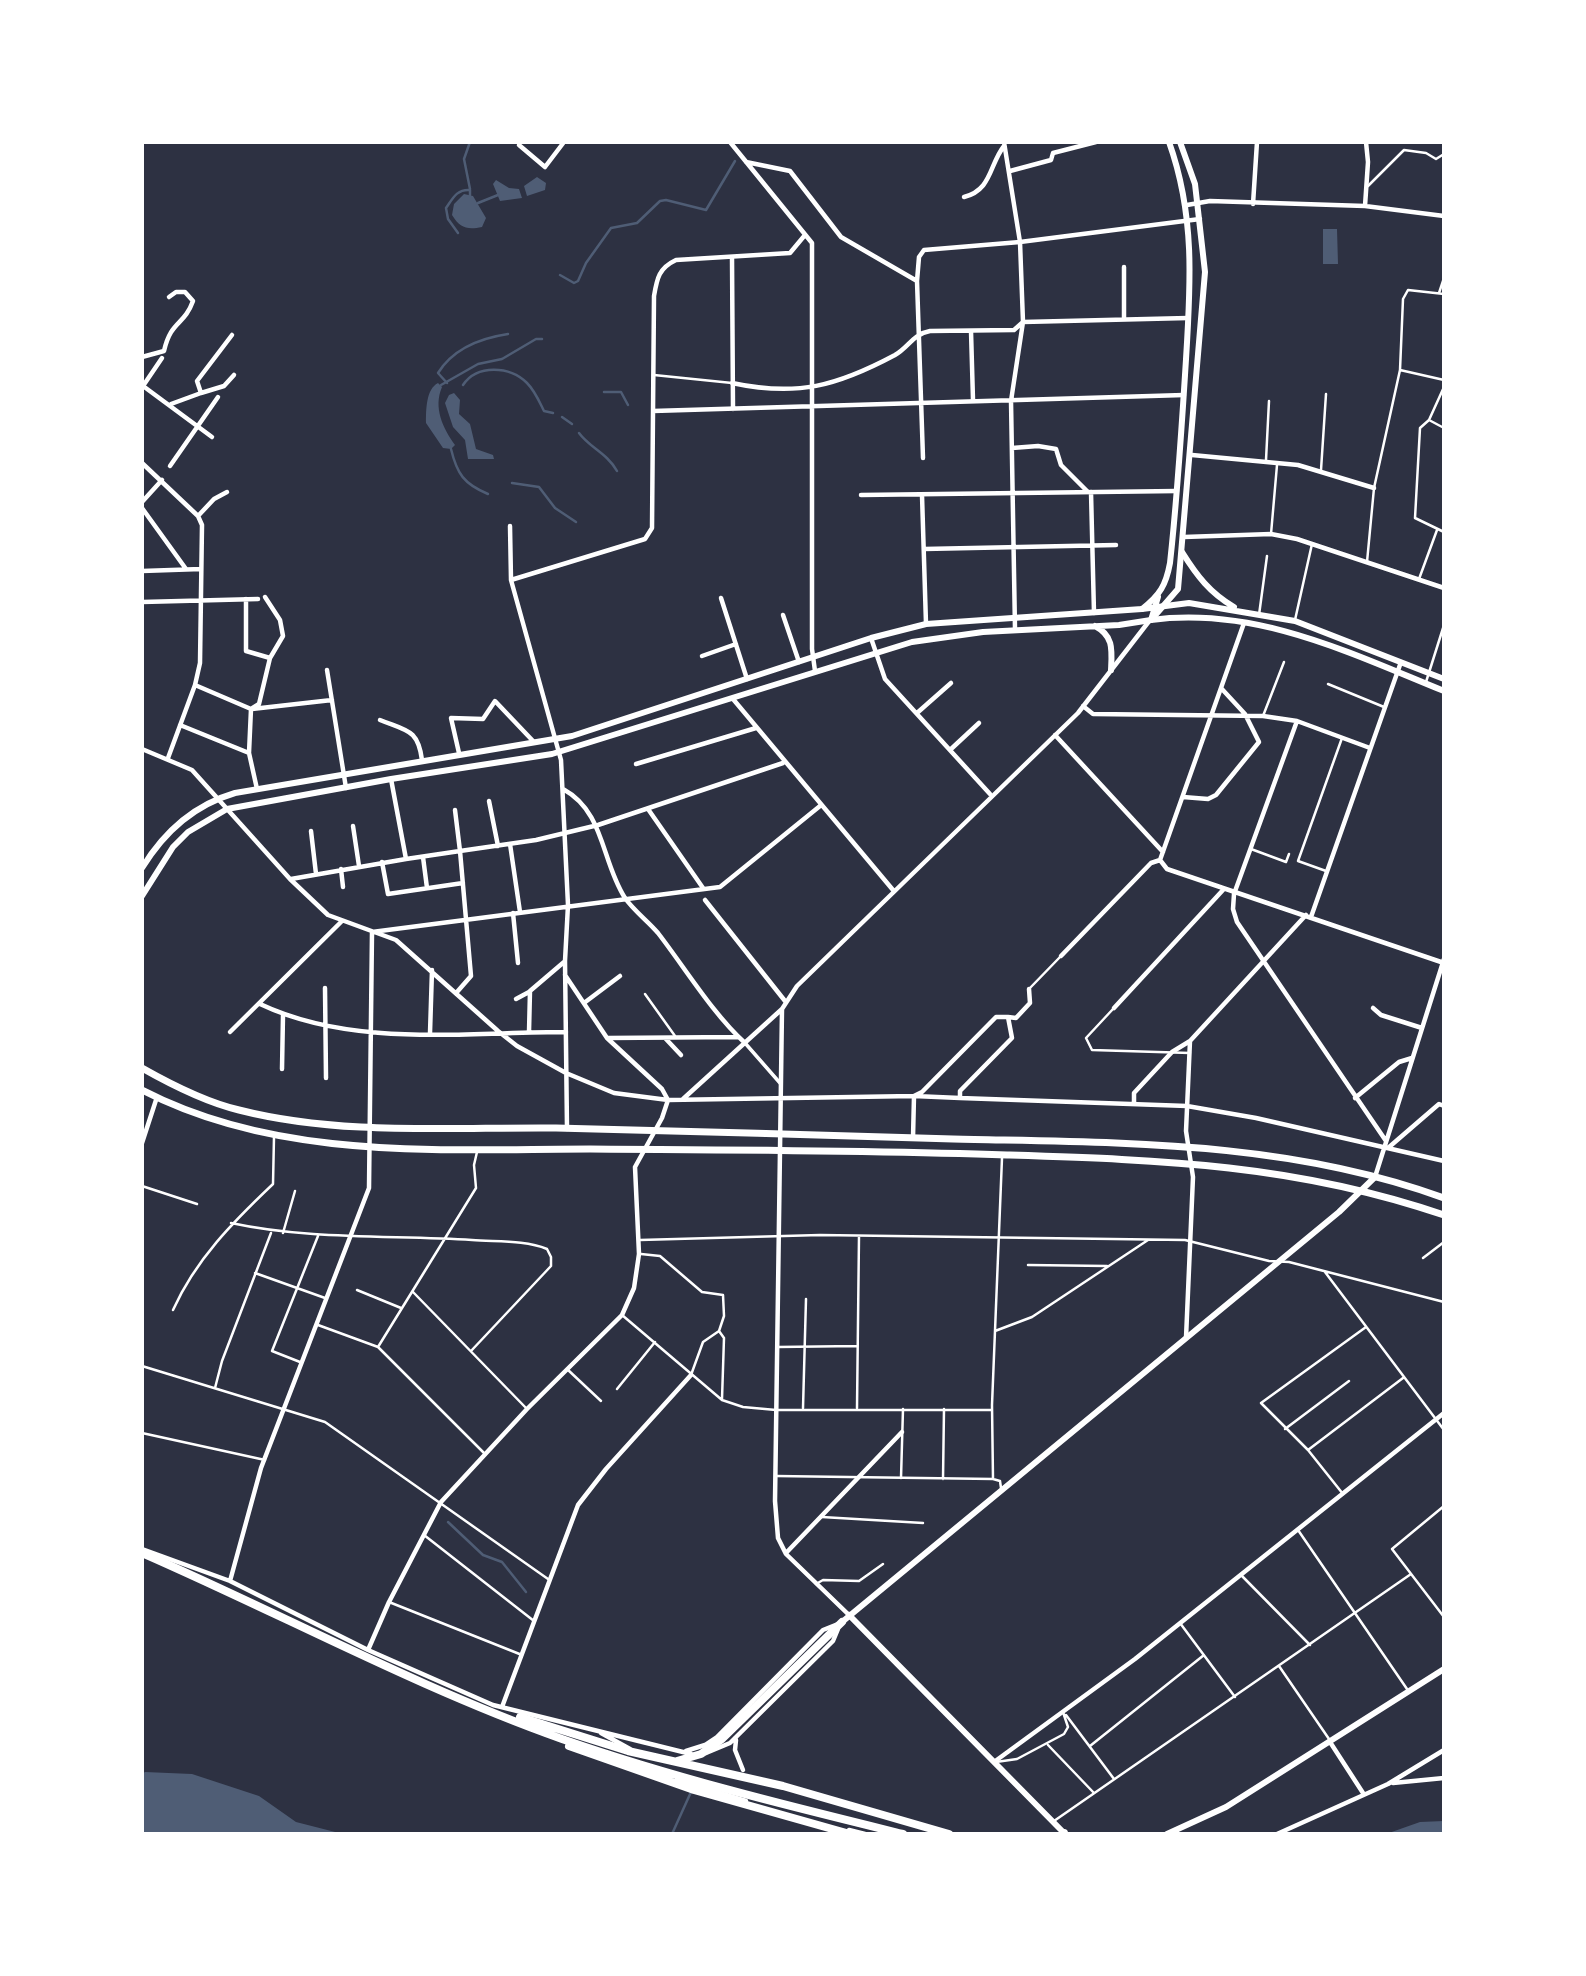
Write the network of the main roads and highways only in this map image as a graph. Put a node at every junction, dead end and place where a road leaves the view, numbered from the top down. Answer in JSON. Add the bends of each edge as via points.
{"nodes":[{"id":1,"x":1169,"y":142,"type":"edge"},
{"id":2,"x":1180,"y":142,"type":"edge"},
{"id":3,"x":1182,"y":552,"type":"junction"},
{"id":4,"x":1158,"y":597,"type":"junction"},
{"id":5,"x":1166,"y":606,"type":"junction"},
{"id":6,"x":1155,"y":607,"type":"junction"},
{"id":7,"x":1142,"y":609,"type":"junction"},
{"id":8,"x":1238,"y":610,"type":"junction"},
{"id":9,"x":1151,"y":620,"type":"junction"},
{"id":10,"x":1093,"y":625,"type":"junction"},
{"id":11,"x":1111,"y":670,"type":"road end"},
{"id":12,"x":1444,"y":679,"type":"edge"},
{"id":13,"x":1444,"y":691,"type":"edge"},
{"id":14,"x":142,"y":867,"type":"edge"},
{"id":15,"x":142,"y":896,"type":"edge"},
{"id":16,"x":142,"y":1068,"type":"edge"},
{"id":17,"x":142,"y":1090,"type":"edge"},
{"id":18,"x":1375,"y":1177,"type":"junction"},
{"id":19,"x":1363,"y":1189,"type":"junction"},
{"id":20,"x":1444,"y":1198,"type":"edge"},
{"id":21,"x":1444,"y":1215,"type":"edge"},
{"id":22,"x":142,"y":1552,"type":"edge"},
{"id":23,"x":849,"y":1615,"type":"junction"},
{"id":24,"x":842,"y":1622,"type":"joint"},
{"id":25,"x":1444,"y":1669,"type":"edge"},
{"id":26,"x":459,"y":1701,"type":"junction"},
{"id":27,"x":632,"y":1762,"type":"junction"},
{"id":28,"x":850,"y":1834,"type":"edge"},
{"id":29,"x":903,"y":1834,"type":"edge"},
{"id":30,"x":949,"y":1834,"type":"edge"},
{"id":31,"x":1064,"y":1834,"type":"edge"},
{"id":32,"x":1167,"y":1834,"type":"edge"}],
"edges":[{"from":1,"to":4,"type":"main road","via":[[1187,205],[1191,271],[1173,531],[1167,580]]},
{"from":2,"to":3,"type":"main road","via":[[1199,204],[1205,272]]},
{"from":3,"to":5,"type":"main road","via":[[1178,589]]},
{"from":3,"to":8,"type":"main road","via":[[1214,596]]},
{"from":4,"to":6,"type":"main road"},
{"from":4,"to":7,"type":"main road"},
{"from":5,"to":6,"type":"main road"},
{"from":5,"to":8,"type":"main road","via":[[1189,603]]},
{"from":5,"to":9,"type":"main road"},
{"from":6,"to":7,"type":"main road"},
{"from":6,"to":9,"type":"main road"},
{"from":7,"to":14,"type":"main road","via":[[926,624],[572,737],[219,798],[176,825]]},
{"from":8,"to":12,"type":"main road","via":[[1294,621]]},
{"from":9,"to":10,"type":"main road"},
{"from":9,"to":13,"type":"main road","via":[[1188,615],[1298,633]]},
{"from":10,"to":11,"type":"main road","via":[[1111,639]]},
{"from":10,"to":15,"type":"main road","via":[[932,639],[875,652],[560,751],[227,808],[173,847]]},
{"from":16,"to":18,"type":"main road","via":[[205,1099],[282,1120],[369,1127],[1188,1145]]},
{"from":17,"to":19,"type":"main road","via":[[209,1120],[274,1137],[370,1147],[891,1150],[1190,1161]]},
{"from":18,"to":19,"type":"main road"},
{"from":18,"to":20,"type":"main road"},
{"from":19,"to":21,"type":"main road"},
{"from":19,"to":23,"type":"main road"},
{"from":22,"to":26,"type":"highway"},
{"from":22,"to":27,"type":"highway","via":[[463,1698]]},
{"from":23,"to":24,"type":"main road"},
{"from":23,"to":31,"type":"main road"},
{"from":24,"to":27,"type":"highway","via":[[701,1754],[662,1763]]},
{"from":25,"to":32,"type":"main road","via":[[1215,1814]]},
{"from":26,"to":28,"type":"highway","via":[[618,1765]]},
{"from":26,"to":30,"type":"highway","via":[[628,1751],[783,1786]]},
{"from":27,"to":29,"type":"highway"}]}
